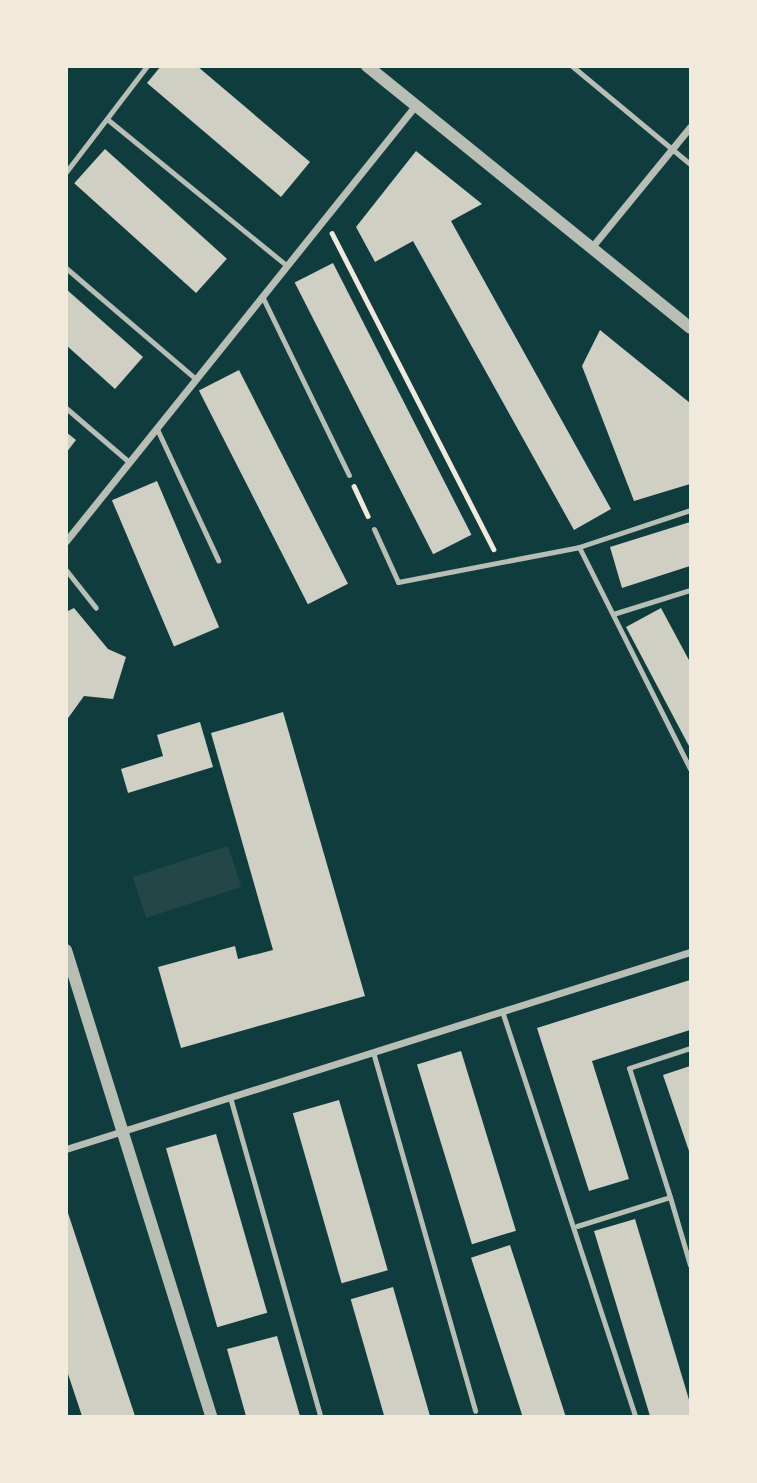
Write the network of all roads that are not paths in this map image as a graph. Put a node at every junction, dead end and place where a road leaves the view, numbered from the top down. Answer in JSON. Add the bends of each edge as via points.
{"nodes":[{"id":1,"x":147,"y":66,"type":"edge"},
{"id":2,"x":367,"y":66,"type":"edge"},
{"id":3,"x":572,"y":66,"type":"edge"},
{"id":4,"x":415,"y":106,"type":"junction"},
{"id":5,"x":107,"y":119,"type":"junction"},
{"id":6,"x":691,"y":127,"type":"edge"},
{"id":7,"x":672,"y":149,"type":"junction"},
{"id":8,"x":691,"y":164,"type":"edge"},
{"id":9,"x":66,"y":172,"type":"edge"},
{"id":10,"x":592,"y":248,"type":"junction"},
{"id":11,"x":287,"y":266,"type":"junction"},
{"id":12,"x":66,"y":268,"type":"edge"},
{"id":13,"x":262,"y":296,"type":"junction"},
{"id":14,"x":691,"y":328,"type":"edge"},
{"id":15,"x":196,"y":379,"type":"junction"},
{"id":16,"x":66,"y":408,"type":"edge"},
{"id":17,"x":157,"y":429,"type":"junction"},
{"id":18,"x":129,"y":462,"type":"junction"},
{"id":19,"x":349,"y":475,"type":"road end"},
{"id":20,"x":691,"y":510,"type":"edge"},
{"id":21,"x":374,"y":529,"type":"road end"},
{"id":22,"x":66,"y":541,"type":"edge"},
{"id":23,"x":579,"y":547,"type":"junction"},
{"id":24,"x":218,"y":560,"type":"dead end"},
{"id":25,"x":66,"y":570,"type":"edge"},
{"id":26,"x":691,"y":590,"type":"edge"},
{"id":27,"x":96,"y":608,"type":"dead end"},
{"id":28,"x":613,"y":614,"type":"junction"},
{"id":29,"x":691,"y":769,"type":"edge"},
{"id":30,"x":66,"y":950,"type":"edge"},
{"id":31,"x":691,"y":952,"type":"edge"},
{"id":32,"x":502,"y":1011,"type":"junction"},
{"id":33,"x":691,"y":1048,"type":"edge"},
{"id":34,"x":373,"y":1052,"type":"junction"},
{"id":35,"x":230,"y":1097,"type":"junction"},
{"id":36,"x":121,"y":1132,"type":"junction"},
{"id":37,"x":66,"y":1149,"type":"edge"},
{"id":38,"x":670,"y":1197,"type":"junction"},
{"id":39,"x":576,"y":1226,"type":"junction"},
{"id":40,"x":691,"y":1265,"type":"edge"},
{"id":41,"x":475,"y":1411,"type":"dead end"},
{"id":42,"x":211,"y":1416,"type":"edge"},
{"id":43,"x":320,"y":1416,"type":"edge"},
{"id":44,"x":635,"y":1416,"type":"edge"}],
"edges":[{"from":1,"to":5,"type":"lane"},
{"from":2,"to":4,"type":"street"},
{"from":3,"to":7,"type":"lane"},
{"from":4,"to":10,"type":"street"},
{"from":4,"to":11,"type":"street"},
{"from":5,"to":9,"type":"lane"},
{"from":5,"to":11,"type":"lane"},
{"from":6,"to":7,"type":"street"},
{"from":7,"to":8,"type":"lane"},
{"from":7,"to":10,"type":"street"},
{"from":10,"to":14,"type":"street"},
{"from":11,"to":13,"type":"street"},
{"from":12,"to":15,"type":"lane"},
{"from":13,"to":15,"type":"street"},
{"from":13,"to":19,"type":"lane"},
{"from":15,"to":17,"type":"street"},
{"from":16,"to":18,"type":"lane"},
{"from":17,"to":18,"type":"street"},
{"from":17,"to":24,"type":"lane"},
{"from":18,"to":22,"type":"street"},
{"from":20,"to":23,"type":"lane"},
{"from":21,"to":23,"type":"lane","via":[[398,582]]},
{"from":23,"to":28,"type":"lane"},
{"from":25,"to":27,"type":"lane"},
{"from":26,"to":28,"type":"lane"},
{"from":28,"to":29,"type":"lane"},
{"from":30,"to":36,"type":"street"},
{"from":31,"to":32,"type":"street"},
{"from":32,"to":34,"type":"street"},
{"from":32,"to":39,"type":"lane"},
{"from":33,"to":38,"type":"lane","via":[[629,1068]]},
{"from":34,"to":35,"type":"street"},
{"from":34,"to":41,"type":"lane"},
{"from":35,"to":36,"type":"street"},
{"from":35,"to":43,"type":"lane"},
{"from":36,"to":37,"type":"street"},
{"from":36,"to":42,"type":"street"},
{"from":38,"to":39,"type":"lane"},
{"from":38,"to":40,"type":"lane"},
{"from":39,"to":44,"type":"lane"}]}
